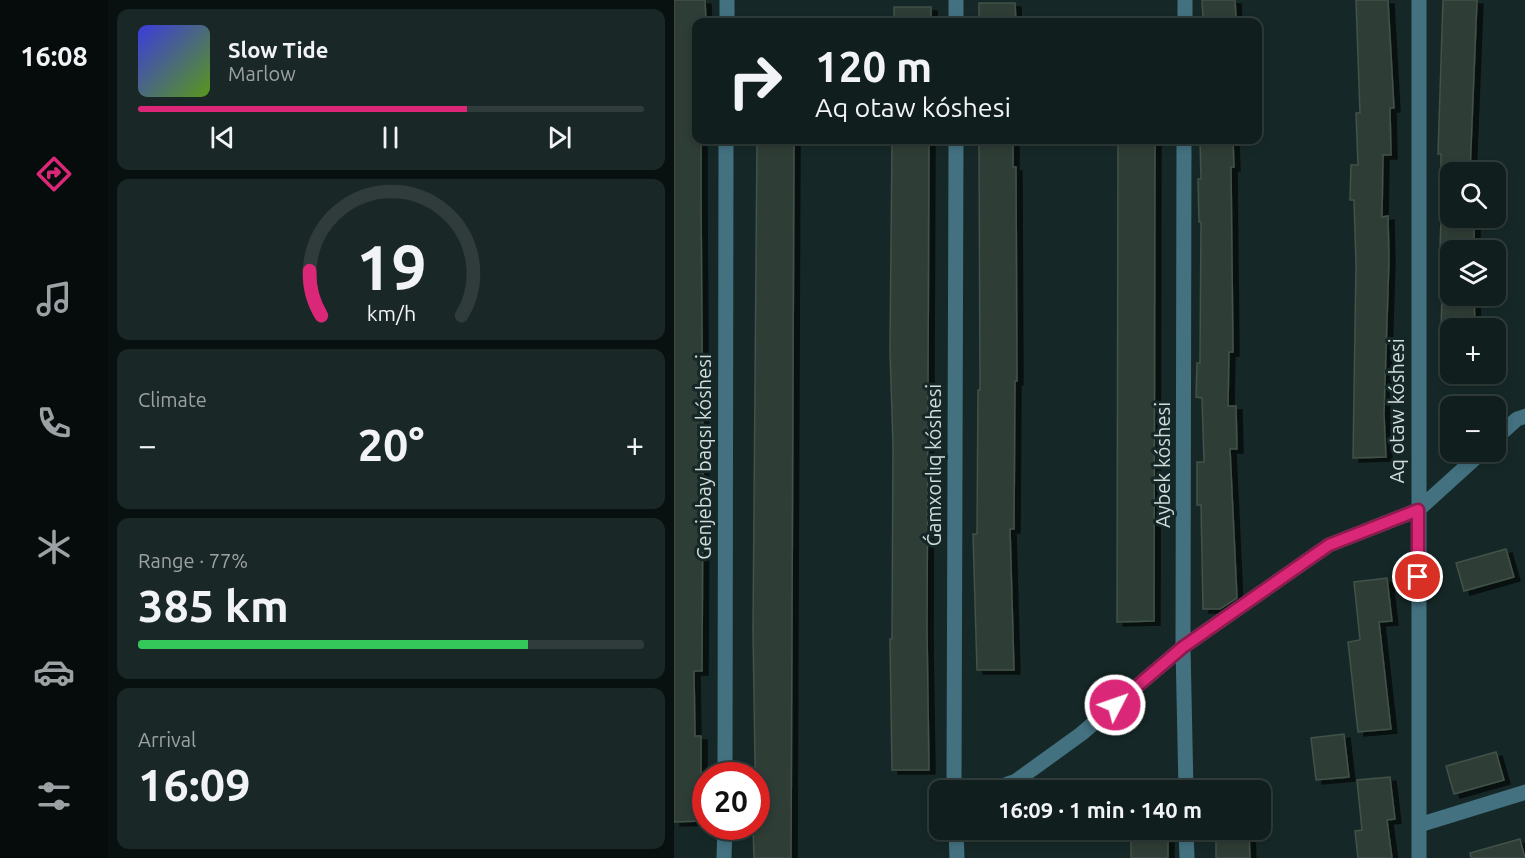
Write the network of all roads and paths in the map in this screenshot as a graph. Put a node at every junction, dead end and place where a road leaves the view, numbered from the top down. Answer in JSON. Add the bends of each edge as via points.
{"nodes":[{"id":1,"x":727,"y":0,"type":"edge"},
{"id":2,"x":956,"y":0,"type":"edge"},
{"id":3,"x":1185,"y":0,"type":"edge"},
{"id":4,"x":1419,"y":0,"type":"edge"},
{"id":5,"x":727,"y":18,"type":"edge"},
{"id":6,"x":956,"y":18,"type":"edge"},
{"id":7,"x":1185,"y":18,"type":"edge"},
{"id":8,"x":726,"y":144,"type":"edge"},
{"id":9,"x":956,"y":144,"type":"edge"},
{"id":10,"x":1184,"y":144,"type":"edge"},
{"id":11,"x":1526,"y":416,"type":"edge"},
{"id":12,"x":1506,"y":429,"type":"edge"},
{"id":13,"x":1471,"y":462,"type":"edge"},
{"id":14,"x":1418,"y":510,"type":"junction"},
{"id":15,"x":1183,"y":647,"type":"junction"},
{"id":16,"x":725,"y":762,"type":"edge"},
{"id":17,"x":954,"y":780,"type":"edge"},
{"id":18,"x":1017,"y":780,"type":"edge"},
{"id":19,"x":1186,"y":780,"type":"edge"},
{"id":20,"x":1526,"y":792,"type":"edge"},
{"id":21,"x":1419,"y":825,"type":"junction"},
{"id":22,"x":725,"y":840,"type":"edge"},
{"id":23,"x":956,"y":840,"type":"edge"},
{"id":24,"x":1186,"y":840,"type":"edge"},
{"id":25,"x":724,"y":858,"type":"edge"},
{"id":26,"x":957,"y":858,"type":"edge"},
{"id":27,"x":1187,"y":858,"type":"edge"},
{"id":28,"x":1419,"y":858,"type":"edge"}],
"edges":[{"from":1,"to":5,"type":"street"},
{"from":2,"to":6,"type":"street"},
{"from":3,"to":7,"type":"street"},
{"from":4,"to":14,"type":"street","name":"Aq otaw kóshesi"},
{"from":8,"to":16,"type":"street","name":"Genjebay baqsı kóshesi"},
{"from":9,"to":17,"type":"street","name":"Ǵamxorlıq kóshesi"},
{"from":10,"to":15,"type":"street","name":"Aybek kóshesi"},
{"from":11,"to":12,"type":"street"},
{"from":13,"to":14,"type":"street"},
{"from":14,"to":15,"type":"street","via":[[1329,545]]},
{"from":14,"to":21,"type":"street","name":"Aq otaw kóshesi"},
{"from":15,"to":18,"type":"street","via":[[1081,734]]},
{"from":15,"to":19,"type":"street","name":"Aybek kóshesi"},
{"from":20,"to":21,"type":"street"},
{"from":21,"to":28,"type":"street","name":"Aq otaw kóshesi"},
{"from":22,"to":25,"type":"street"},
{"from":23,"to":26,"type":"street"},
{"from":24,"to":27,"type":"street"}]}
